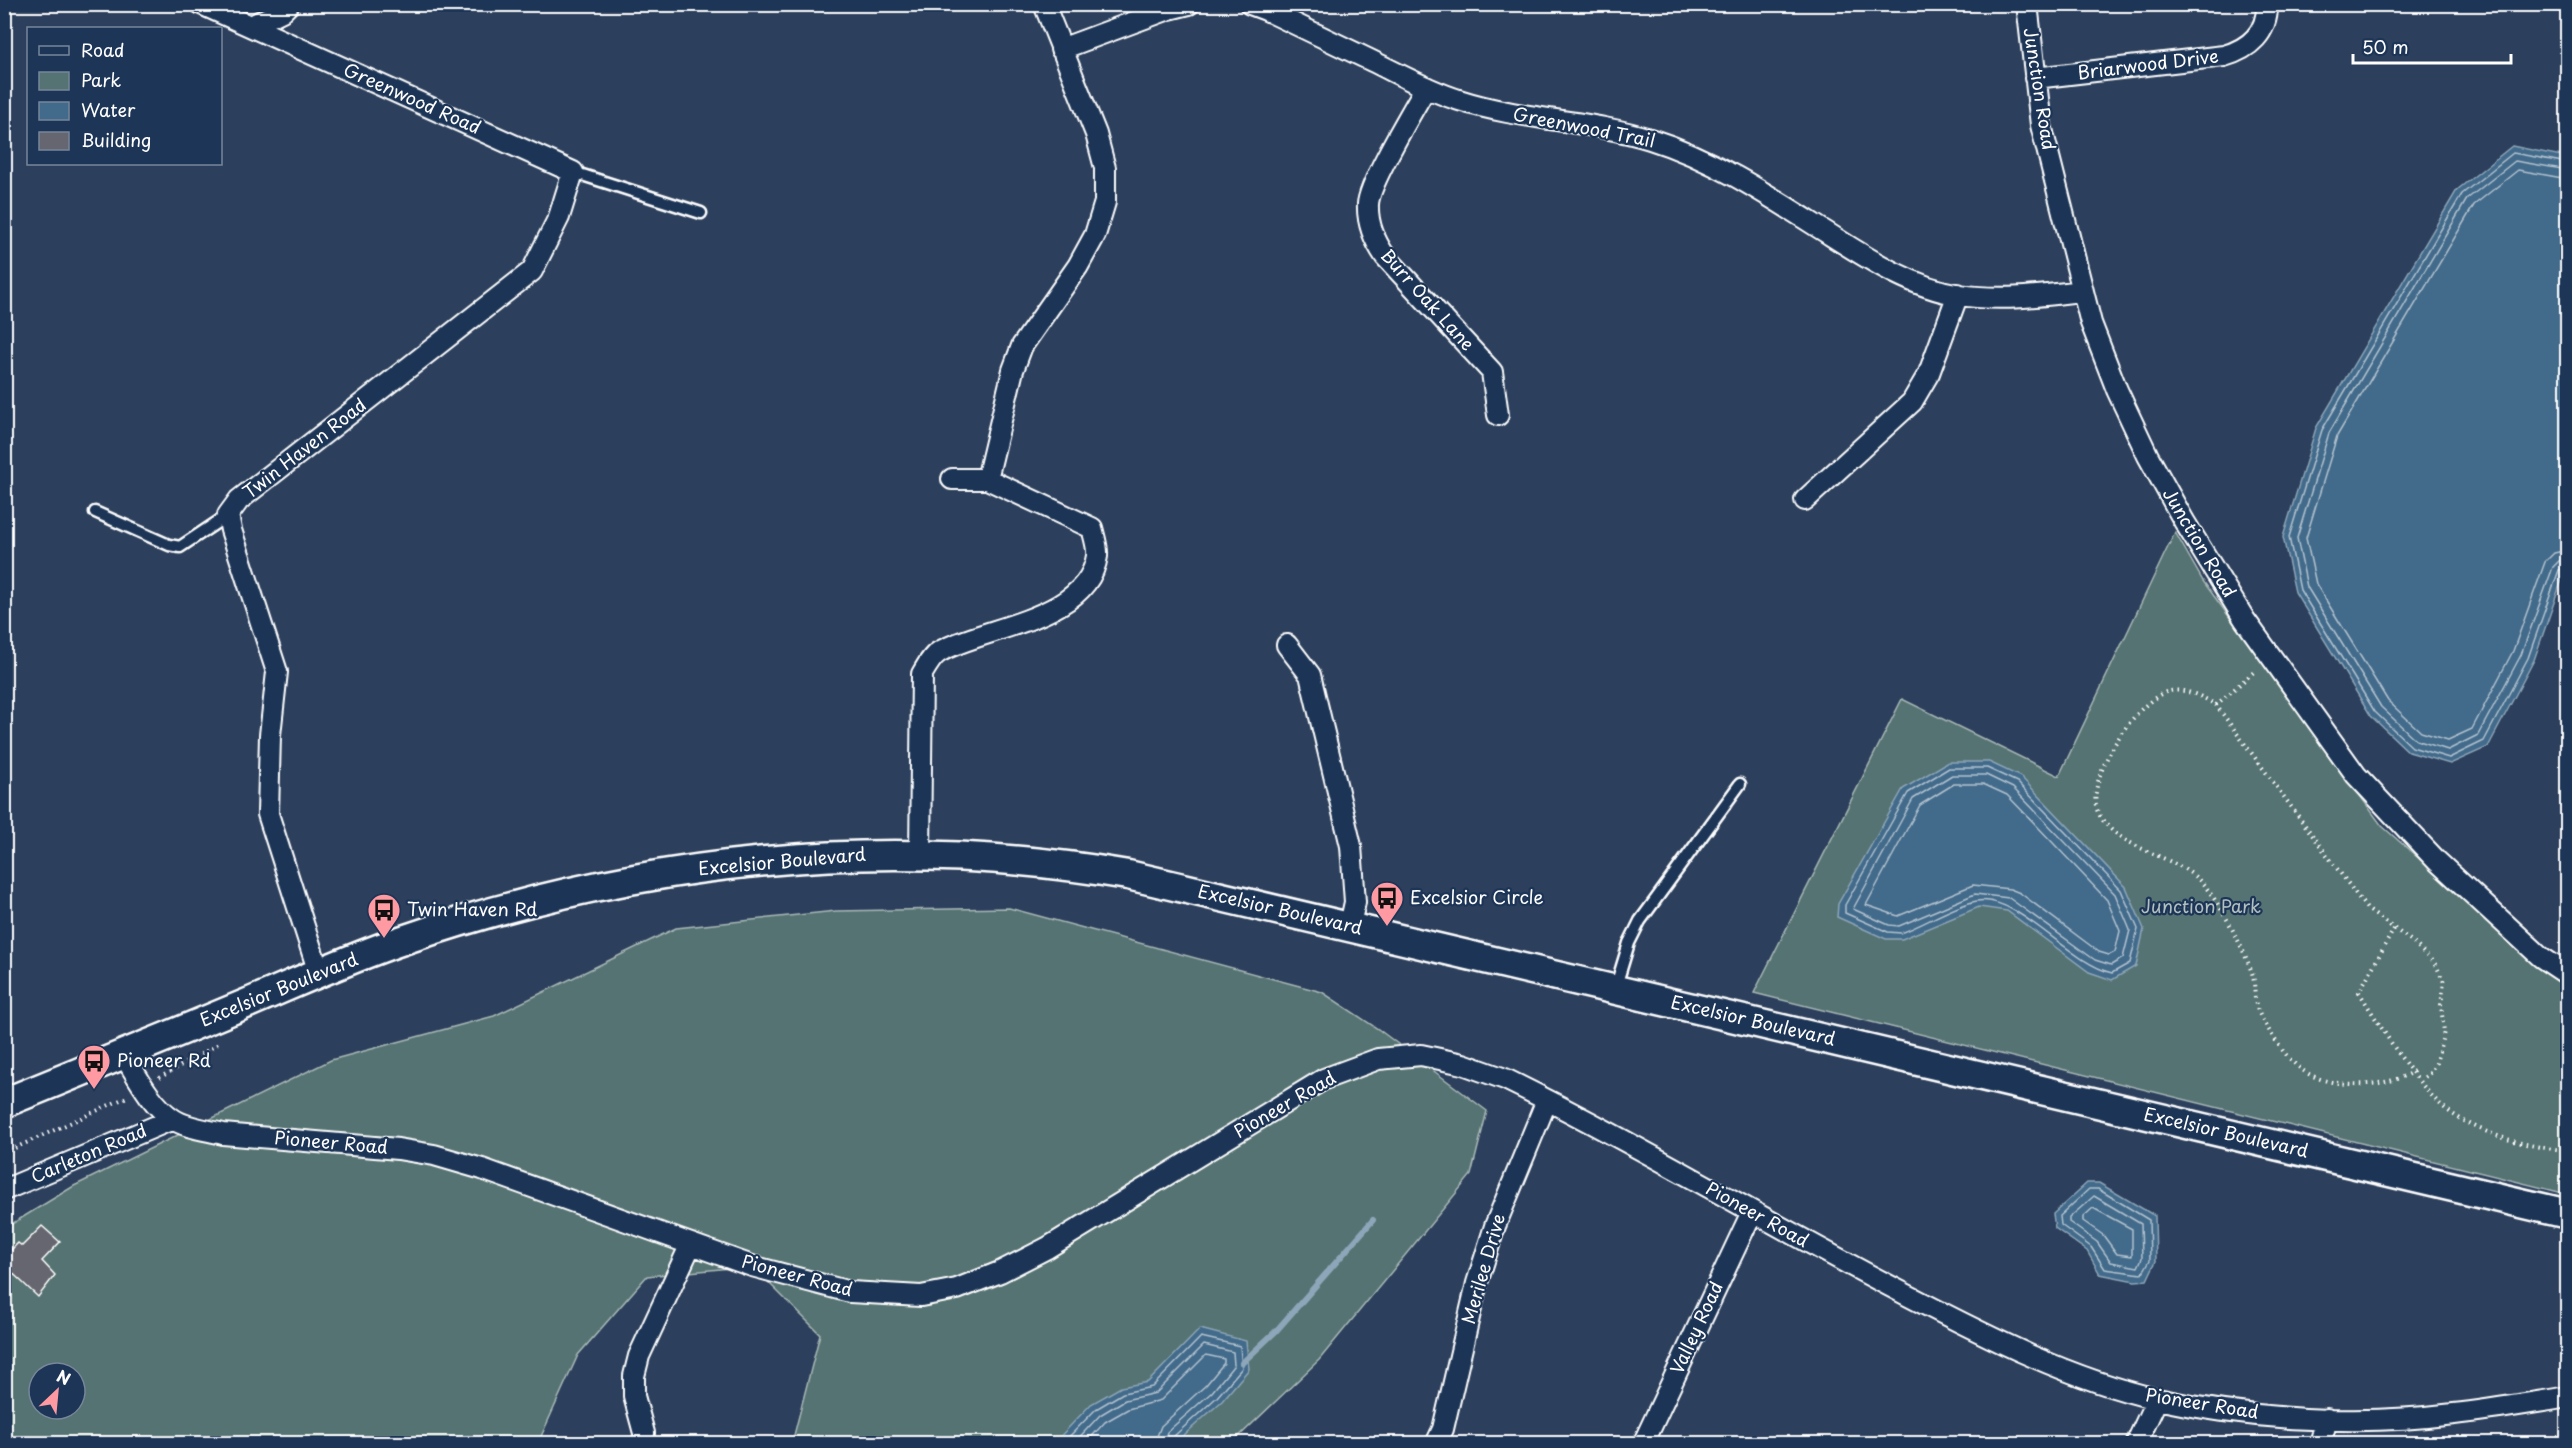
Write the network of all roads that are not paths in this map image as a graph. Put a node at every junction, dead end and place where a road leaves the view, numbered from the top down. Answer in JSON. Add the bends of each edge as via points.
{"nodes":[{"id":1,"x":201,"y":4,"type":"edge"},
{"id":2,"x":289,"y":4,"type":"edge"},
{"id":3,"x":1044,"y":4,"type":"edge"},
{"id":4,"x":1189,"y":4,"type":"edge"},
{"id":5,"x":1250,"y":4,"type":"edge"},
{"id":6,"x":2027,"y":4,"type":"edge"},
{"id":7,"x":2267,"y":4,"type":"edge"},
{"id":8,"x":251,"y":26,"type":"junction"},
{"id":9,"x":1061,"y":49,"type":"junction"},
{"id":10,"x":2035,"y":78,"type":"junction"},
{"id":11,"x":1426,"y":87,"type":"junction"},
{"id":12,"x":573,"y":172,"type":"junction"},
{"id":13,"x":701,"y":213,"type":"dead end"},
{"id":14,"x":2082,"y":291,"type":"junction"},
{"id":15,"x":1958,"y":294,"type":"junction"},
{"id":16,"x":1498,"y":415,"type":"dead end"},
{"id":17,"x":952,"y":479,"type":"dead end"},
{"id":18,"x":987,"y":479,"type":"junction"},
{"id":19,"x":1805,"y":500,"type":"dead end"},
{"id":20,"x":95,"y":512,"type":"dead end"},
{"id":21,"x":228,"y":515,"type":"junction"},
{"id":22,"x":1287,"y":645,"type":"dead end"},
{"id":23,"x":1740,"y":784,"type":"dead end"},
{"id":24,"x":920,"y":855,"type":"junction"},
{"id":25,"x":1350,"y":925,"type":"junction"},
{"id":26,"x":319,"y":973,"type":"junction"},
{"id":27,"x":2568,"y":975,"type":"edge"},
{"id":28,"x":1615,"y":989,"type":"junction"},
{"id":29,"x":123,"y":1055,"type":"junction"},
{"id":30,"x":1547,"y":1100,"type":"junction"},
{"id":31,"x":4,"y":1103,"type":"edge"},
{"id":32,"x":173,"y":1119,"type":"junction"},
{"id":33,"x":4,"y":1190,"type":"edge"},
{"id":34,"x":1752,"y":1212,"type":"junction"},
{"id":35,"x":2568,"y":1214,"type":"edge"},
{"id":36,"x":692,"y":1244,"type":"junction"},
{"id":37,"x":2568,"y":1397,"type":"edge"},
{"id":38,"x":2157,"y":1399,"type":"junction"},
{"id":39,"x":2327,"y":1419,"type":"junction"},
{"id":40,"x":643,"y":1443,"type":"edge"},
{"id":41,"x":1436,"y":1443,"type":"edge"},
{"id":42,"x":1643,"y":1443,"type":"edge"},
{"id":43,"x":2136,"y":1443,"type":"edge"},
{"id":44,"x":2320,"y":1443,"type":"edge"}],
"edges":[{"from":1,"to":8,"type":"street","name":"Greenwood Road"},
{"from":2,"to":8,"type":"street"},
{"from":3,"to":9,"type":"street"},
{"from":4,"to":9,"type":"street"},
{"from":5,"to":11,"type":"street","name":"Greenwood Trail"},
{"from":6,"to":10,"type":"street","name":"Junction Road"},
{"from":7,"to":10,"type":"street","name":"Briarwood Drive","via":[[2264,26],[2241,51]]},
{"from":8,"to":12,"type":"street","name":"Greenwood Road"},
{"from":9,"to":18,"type":"street","via":[[1096,134],[1105,168],[1105,202],[1095,235],[1078,266],[1022,346]]},
{"from":10,"to":14,"type":"street","name":"Junction Road","via":[[2041,125]]},
{"from":11,"to":15,"type":"street","name":"Greenwood Trail","via":[[1499,111],[1649,139],[1706,160],[1898,275]]},
{"from":11,"to":16,"type":"street","name":"Burr Oak Lane","via":[[1375,183],[1368,201],[1368,221],[1385,256],[1492,372]]},
{"from":12,"to":13,"type":"lane"},
{"from":12,"to":21,"type":"street","name":"Twin Haven Road","via":[[559,217],[532,271],[239,500]]},
{"from":14,"to":15,"type":"street","name":"Greenwood Trail","via":[[2032,297]]},
{"from":14,"to":27,"type":"street","name":"Junction Road","via":[[2117,390],[2148,456],[2184,521],[2272,658],[2364,783],[2438,861],[2541,957]]},
{"from":15,"to":19,"type":"street","via":[[1929,373],[1912,402]]},
{"from":17,"to":18,"type":"street"},
{"from":18,"to":24,"type":"street","via":[[1092,528],[1097,555],[1089,576],[1071,596],[1048,612],[937,653],[922,674]]},
{"from":20,"to":21,"type":"lane","via":[[180,547]]},
{"from":21,"to":26,"type":"street","name":"Twin Haven Road","via":[[277,672],[270,735],[268,814]]},
{"from":22,"to":25,"type":"street","via":[[1310,675],[1351,846],[1355,902]]},
{"from":23,"to":28,"type":"lane","via":[[1640,921]]},
{"from":24,"to":25,"type":"main road","name":"Excelsior Boulevard","via":[[1064,864]]},
{"from":24,"to":26,"type":"main road","name":"Excelsior Boulevard","via":[[843,854],[659,874],[558,894],[403,940]]},
{"from":25,"to":28,"type":"main road","name":"Excelsior Boulevard"},
{"from":26,"to":29,"type":"main road","name":"Excelsior Boulevard"},
{"from":28,"to":35,"type":"main road","name":"Excelsior Boulevard"},
{"from":29,"to":31,"type":"main road","name":"Excelsior Boulevard"},
{"from":29,"to":32,"type":"street","via":[[144,1087]]},
{"from":30,"to":34,"type":"street","name":"Pioneer Road"},
{"from":30,"to":36,"type":"street","name":"Pioneer Road","via":[[1463,1064],[1420,1055],[1378,1059],[1324,1079],[1057,1242],[1000,1272],[957,1289],[921,1296],[841,1290],[753,1266]]},
{"from":30,"to":41,"type":"street","name":"Merilee Drive","via":[[1495,1226],[1477,1283],[1443,1429]]},
{"from":32,"to":33,"type":"street","name":"Carleton Road"},
{"from":32,"to":36,"type":"street","name":"Pioneer Road","via":[[223,1134],[434,1155]]},
{"from":34,"to":38,"type":"street","name":"Pioneer Road","via":[[1848,1265],[2022,1351],[2098,1382]]},
{"from":34,"to":42,"type":"street","name":"Valley Road"},
{"from":36,"to":40,"type":"street","via":[[639,1356],[634,1376]]},
{"from":37,"to":39,"type":"street","name":"Pioneer Road","via":[[2453,1415]]},
{"from":38,"to":39,"type":"street","name":"Pioneer Road"},
{"from":38,"to":43,"type":"street"},
{"from":39,"to":44,"type":"street"}]}
